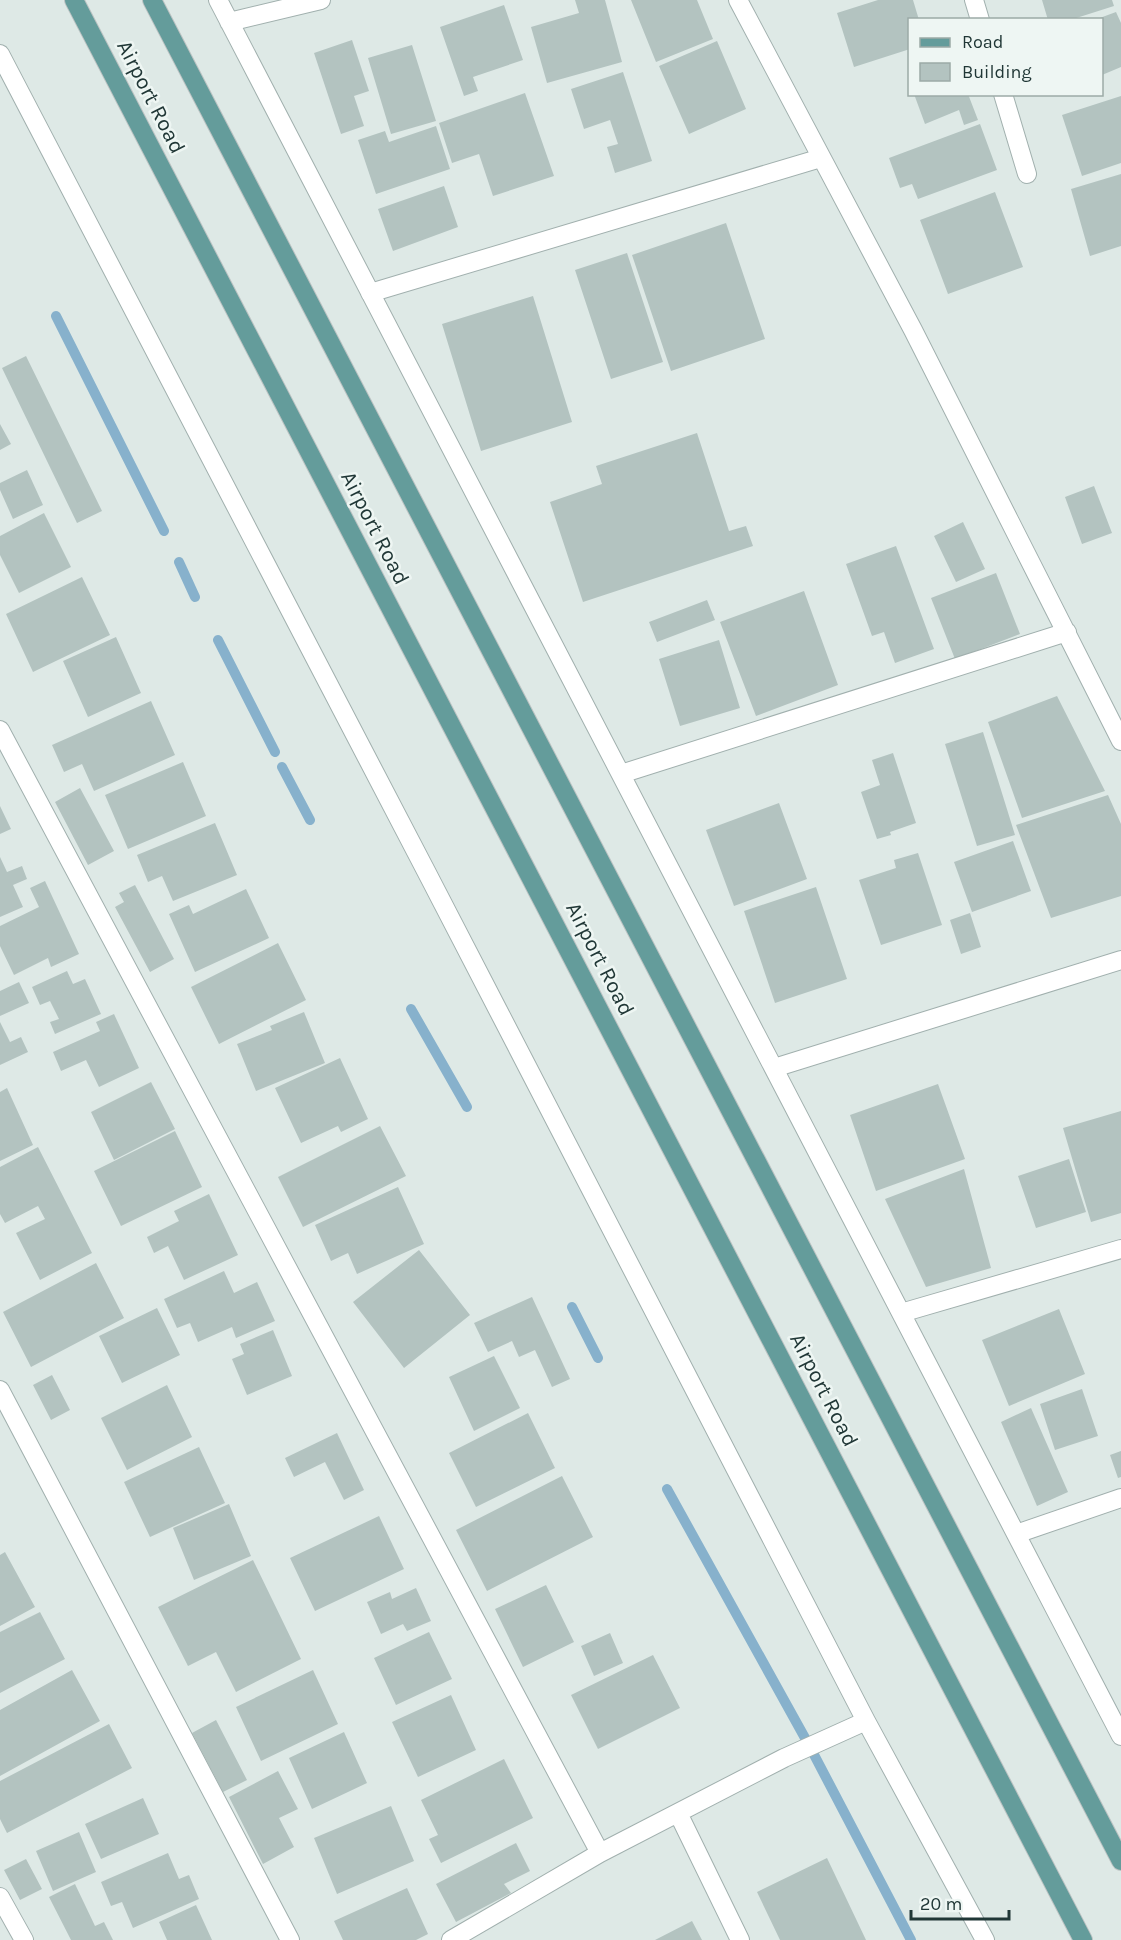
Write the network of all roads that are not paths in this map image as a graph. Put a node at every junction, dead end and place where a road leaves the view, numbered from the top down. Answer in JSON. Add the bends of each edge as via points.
{"nodes":[{"id":1,"x":74,"y":0,"type":"edge"},
{"id":2,"x":152,"y":0,"type":"edge"},
{"id":3,"x":218,"y":0,"type":"edge"},
{"id":4,"x":321,"y":0,"type":"edge"},
{"id":5,"x":738,"y":0,"type":"edge"},
{"id":6,"x":974,"y":0,"type":"edge"},
{"id":7,"x":979,"y":18,"type":"edge"},
{"id":8,"x":229,"y":22,"type":"junction"},
{"id":9,"x":0,"y":54,"type":"edge"},
{"id":10,"x":1004,"y":96,"type":"edge"},
{"id":11,"x":821,"y":158,"type":"junction"},
{"id":12,"x":1027,"y":174,"type":"dead end"},
{"id":13,"x":370,"y":293,"type":"junction"},
{"id":14,"x":1067,"y":632,"type":"junction"},
{"id":15,"x":0,"y":730,"type":"edge"},
{"id":16,"x":1121,"y":741,"type":"edge"},
{"id":17,"x":621,"y":774,"type":"junction"},
{"id":18,"x":1121,"y":960,"type":"edge"},
{"id":19,"x":774,"y":1068,"type":"junction"},
{"id":20,"x":1121,"y":1249,"type":"edge"},
{"id":21,"x":901,"y":1313,"type":"junction"},
{"id":22,"x":0,"y":1390,"type":"edge"},
{"id":23,"x":1121,"y":1498,"type":"edge"},
{"id":24,"x":1016,"y":1534,"type":"junction"},
{"id":25,"x":866,"y":1721,"type":"junction"},
{"id":26,"x":1121,"y":1737,"type":"edge"},
{"id":27,"x":678,"y":1813,"type":"junction"},
{"id":28,"x":600,"y":1853,"type":"junction"},
{"id":29,"x":1121,"y":1861,"type":"edge"},
{"id":30,"x":0,"y":1897,"type":"edge"},
{"id":31,"x":24,"y":1940,"type":"edge"},
{"id":32,"x":290,"y":1940,"type":"edge"},
{"id":33,"x":451,"y":1940,"type":"edge"},
{"id":34,"x":740,"y":1940,"type":"edge"},
{"id":35,"x":985,"y":1940,"type":"edge"},
{"id":36,"x":1083,"y":1940,"type":"edge"}],
"edges":[{"from":1,"to":36,"type":"main road","name":"Airport Road"},
{"from":2,"to":29,"type":"main road","name":"Airport Road"},
{"from":3,"to":8,"type":"street"},
{"from":4,"to":8,"type":"street"},
{"from":5,"to":11,"type":"street"},
{"from":6,"to":7,"type":"street"},
{"from":8,"to":13,"type":"street"},
{"from":9,"to":25,"type":"street"},
{"from":10,"to":12,"type":"street"},
{"from":11,"to":13,"type":"street"},
{"from":11,"to":14,"type":"street"},
{"from":13,"to":17,"type":"street"},
{"from":14,"to":16,"type":"street"},
{"from":14,"to":17,"type":"street"},
{"from":15,"to":28,"type":"street"},
{"from":17,"to":19,"type":"street"},
{"from":18,"to":19,"type":"street"},
{"from":19,"to":21,"type":"street"},
{"from":20,"to":21,"type":"street"},
{"from":21,"to":24,"type":"street"},
{"from":22,"to":32,"type":"street"},
{"from":23,"to":24,"type":"street"},
{"from":24,"to":26,"type":"street"},
{"from":25,"to":27,"type":"street"},
{"from":25,"to":35,"type":"street"},
{"from":27,"to":28,"type":"street"},
{"from":27,"to":34,"type":"street"},
{"from":28,"to":33,"type":"street"},
{"from":30,"to":31,"type":"street"}]}
